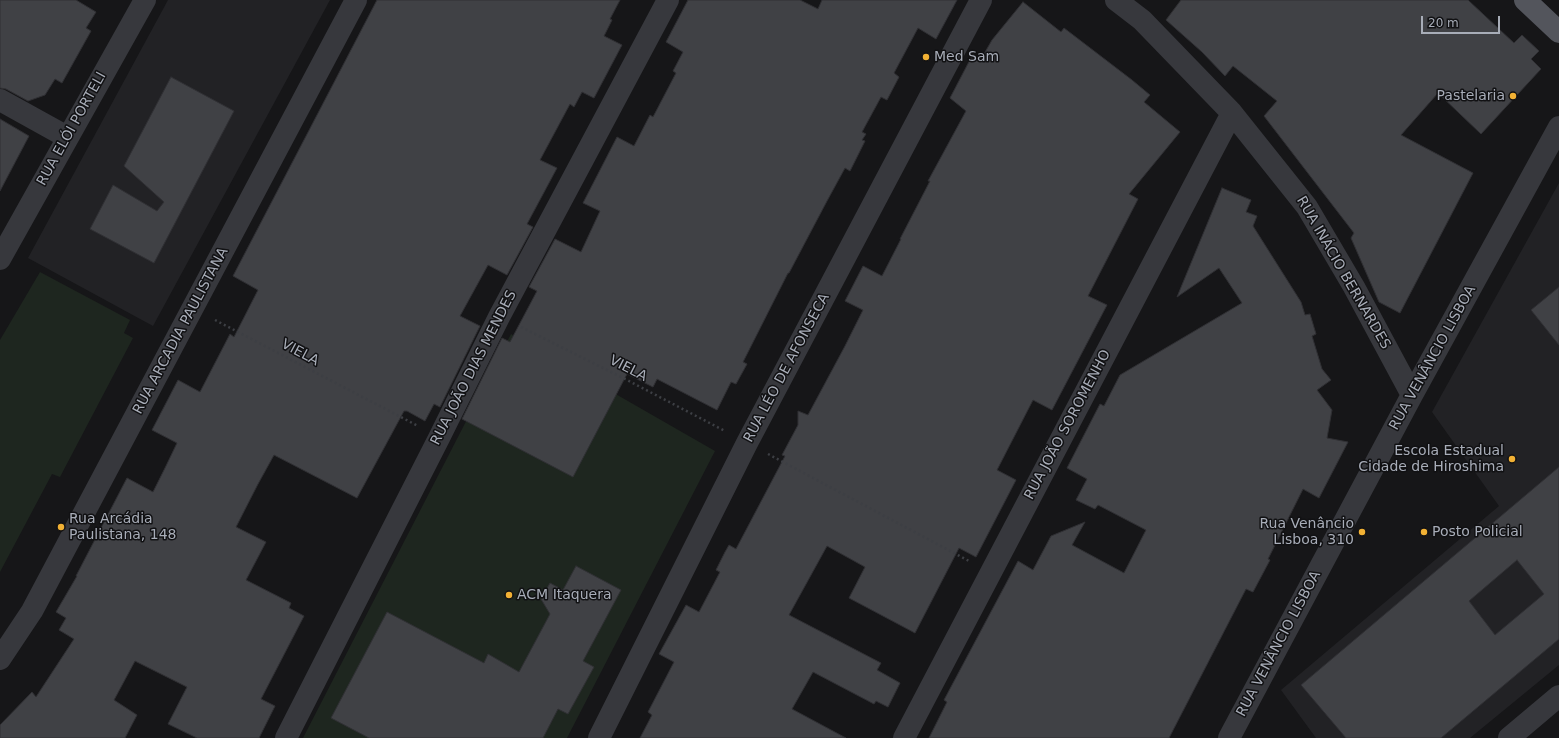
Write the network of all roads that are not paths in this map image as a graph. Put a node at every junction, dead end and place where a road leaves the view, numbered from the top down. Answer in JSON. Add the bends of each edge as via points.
{"nodes":[{"id":1,"x":145,"y":0,"type":"edge"},
{"id":2,"x":356,"y":0,"type":"edge"},
{"id":3,"x":668,"y":0,"type":"edge"},
{"id":4,"x":981,"y":0,"type":"edge"},
{"id":5,"x":1116,"y":0,"type":"edge"},
{"id":6,"x":1524,"y":0,"type":"edge"},
{"id":7,"x":1559,"y":32,"type":"edge"},
{"id":8,"x":0,"y":100,"type":"edge"},
{"id":9,"x":1232,"y":113,"type":"junction"},
{"id":10,"x":1559,"y":127,"type":"edge"},
{"id":11,"x":67,"y":137,"type":"junction"},
{"id":12,"x":0,"y":260,"type":"edge"},
{"id":13,"x":1412,"y":395,"type":"junction"},
{"id":14,"x":0,"y":658,"type":"edge"},
{"id":15,"x":1559,"y":696,"type":"edge"},
{"id":16,"x":286,"y":738,"type":"edge"},
{"id":17,"x":598,"y":738,"type":"edge"},
{"id":18,"x":904,"y":738,"type":"edge"},
{"id":19,"x":1229,"y":738,"type":"edge"},
{"id":20,"x":1509,"y":738,"type":"edge"}],
"edges":[{"from":1,"to":11,"type":"street","name":"RUA ELÓI PORTELI"},
{"from":2,"to":14,"type":"street","name":"RUA ARCADIA PAULISTANA","via":[[32,611]]},
{"from":3,"to":16,"type":"street","name":"RUA JOÃO DIAS MENDES","via":[[499,317]]},
{"from":4,"to":17,"type":"street","name":"RUA LÉO DE AFONSECA","via":[[747,443]]},
{"from":5,"to":9,"type":"street","name":"RUA INÁCIO BERNARDES","via":[[1142,20]]},
{"from":6,"to":7,"type":"main road"},
{"from":8,"to":11,"type":"street"},
{"from":9,"to":13,"type":"street","name":"RUA INÁCIO BERNARDES","via":[[1307,207],[1354,287]]},
{"from":9,"to":18,"type":"street","name":"RUA JOÃO SOROMENHO"},
{"from":10,"to":13,"type":"street","name":"RUA VENÂNCIO LISBOA"},
{"from":11,"to":12,"type":"street","name":"RUA ELÓI PORTELI"},
{"from":13,"to":19,"type":"street","name":"RUA VENÂNCIO LISBOA"},
{"from":15,"to":20,"type":"street"}]}
